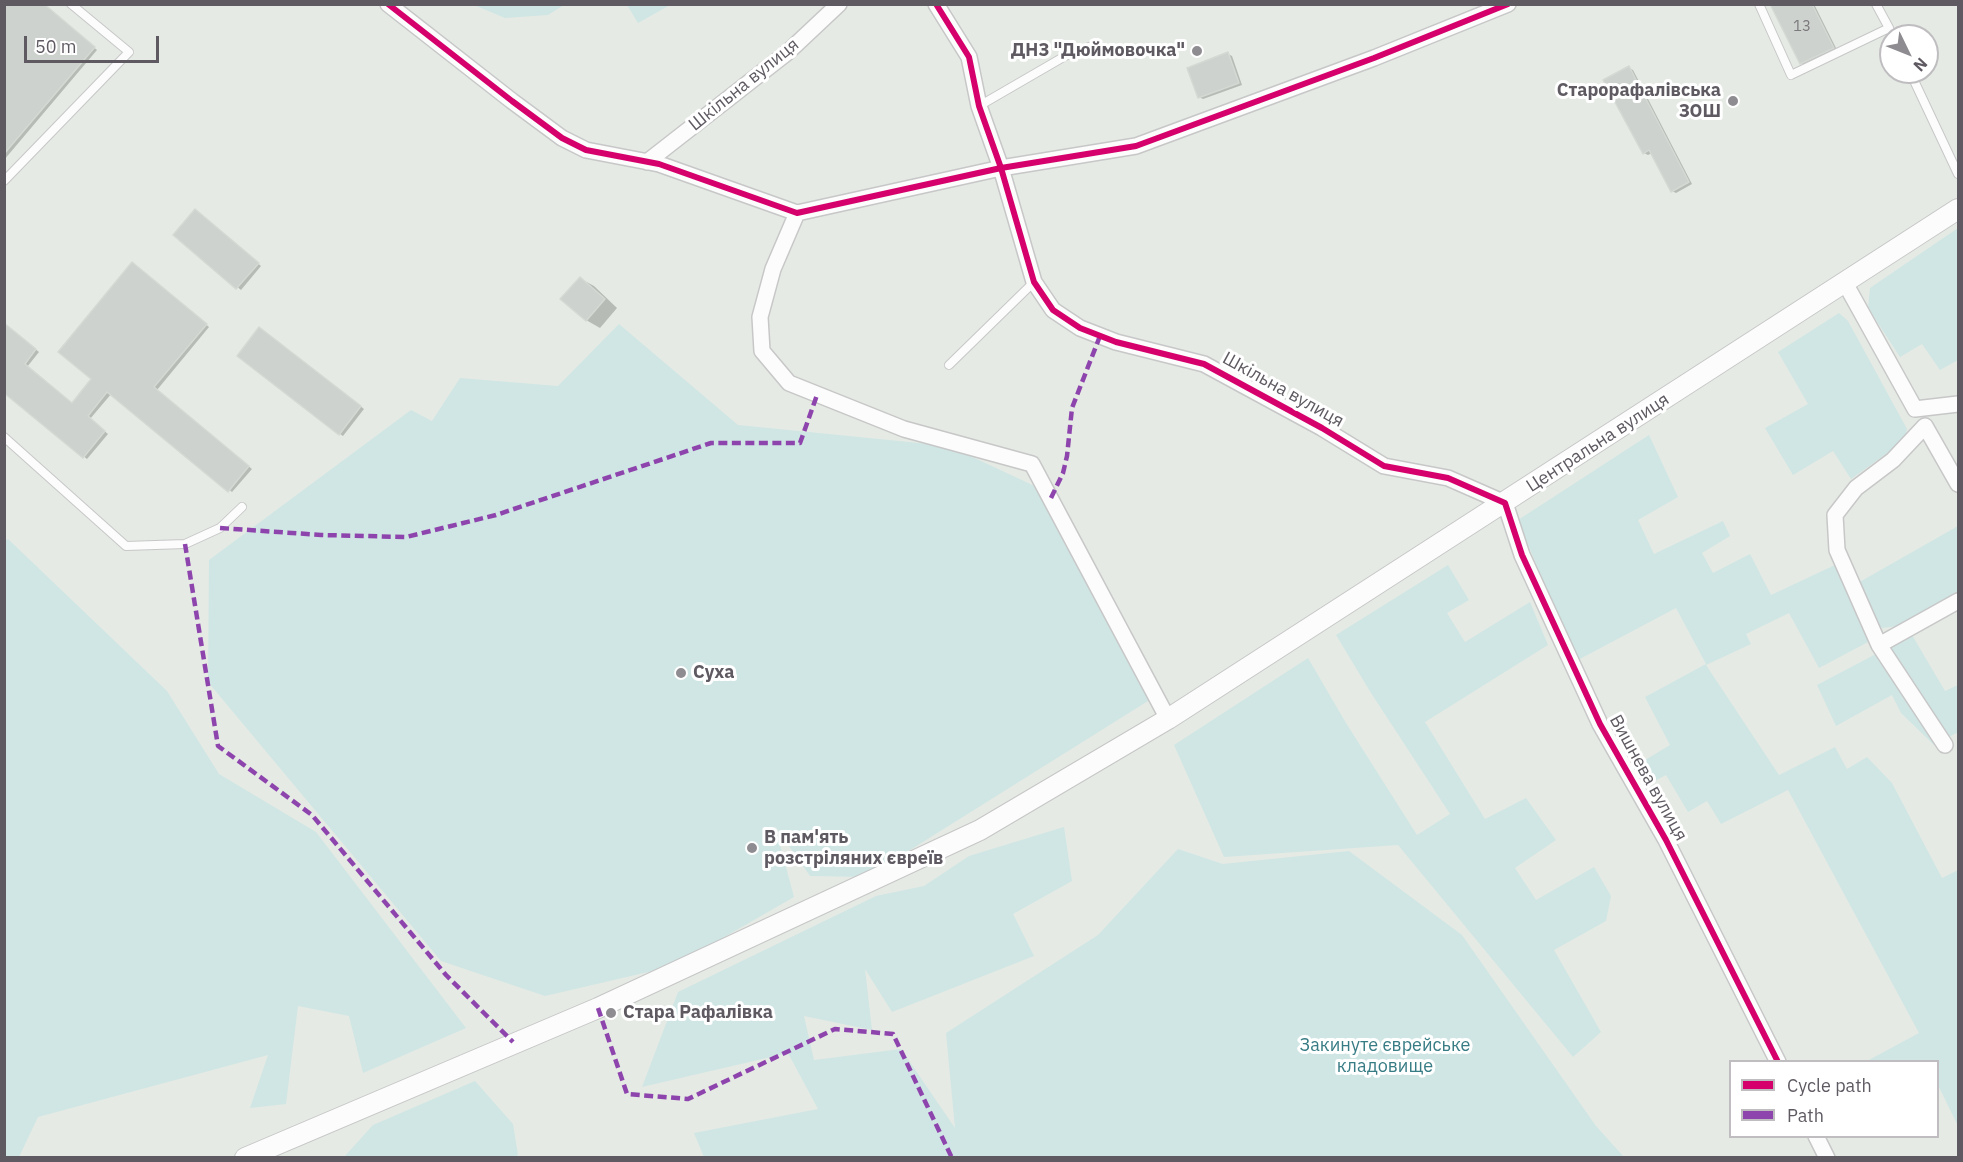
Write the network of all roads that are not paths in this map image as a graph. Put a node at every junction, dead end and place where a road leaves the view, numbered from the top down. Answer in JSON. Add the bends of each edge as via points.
{"nodes":[{"id":1,"x":71,"y":4,"type":"edge"},
{"id":2,"x":388,"y":4,"type":"edge"},
{"id":3,"x":839,"y":4,"type":"edge"},
{"id":4,"x":936,"y":4,"type":"edge"},
{"id":5,"x":1508,"y":4,"type":"edge"},
{"id":6,"x":1759,"y":4,"type":"edge"},
{"id":7,"x":1876,"y":4,"type":"edge"},
{"id":8,"x":1886,"y":24,"type":"edge"},
{"id":9,"x":1879,"y":37,"type":"edge"},
{"id":10,"x":1092,"y":46,"type":"dead end"},
{"id":11,"x":1916,"y":84,"type":"edge"},
{"id":12,"x":979,"y":106,"type":"junction"},
{"id":13,"x":647,"y":162,"type":"junction"},
{"id":14,"x":1001,"y":168,"type":"junction"},
{"id":15,"x":1959,"y":174,"type":"edge"},
{"id":16,"x":4,"y":181,"type":"edge"},
{"id":17,"x":1959,"y":209,"type":"edge"},
{"id":18,"x":797,"y":213,"type":"junction"},
{"id":19,"x":1034,"y":282,"type":"junction"},
{"id":20,"x":1845,"y":283,"type":"junction"},
{"id":21,"x":949,"y":365,"type":"dead end"},
{"id":22,"x":1959,"y":404,"type":"edge"},
{"id":23,"x":1915,"y":409,"type":"junction"},
{"id":24,"x":1925,"y":426,"type":"junction"},
{"id":25,"x":4,"y":437,"type":"edge"},
{"id":26,"x":1959,"y":484,"type":"edge"},
{"id":27,"x":1505,"y":503,"type":"junction"},
{"id":28,"x":242,"y":507,"type":"dead end"},
{"id":29,"x":1959,"y":601,"type":"edge"},
{"id":30,"x":1879,"y":645,"type":"junction"},
{"id":31,"x":1168,"y":719,"type":"junction"},
{"id":32,"x":1945,"y":745,"type":"dead end"},
{"id":33,"x":1777,"y":1060,"type":"edge"},
{"id":34,"x":1817,"y":1138,"type":"edge"},
{"id":35,"x":245,"y":1158,"type":"edge"},
{"id":36,"x":1827,"y":1158,"type":"edge"}],
"edges":[{"from":1,"to":16,"type":"lane","via":[[129,52]]},
{"from":2,"to":13,"type":"street","via":[[562,138],[586,150]]},
{"from":3,"to":13,"type":"street","name":"Шкільна вулиця","via":[[788,52]]},
{"from":4,"to":12,"type":"street","name":"Шкільна вулиця","via":[[969,57]]},
{"from":5,"to":14,"type":"street","via":[[1137,146]]},
{"from":6,"to":9,"type":"lane","via":[[1791,75]]},
{"from":7,"to":8,"type":"lane"},
{"from":10,"to":12,"type":"lane","via":[[1067,55]]},
{"from":11,"to":15,"type":"lane"},
{"from":12,"to":14,"type":"street","name":"Шкільна вулиця"},
{"from":13,"to":18,"type":"street"},
{"from":14,"to":18,"type":"street"},
{"from":14,"to":19,"type":"street","name":"Шкільна вулиця"},
{"from":17,"to":20,"type":"main road","name":"Центральна вулиця"},
{"from":18,"to":31,"type":"street","via":[[773,268],[760,317],[762,351],[789,383],[904,429],[1032,464]]},
{"from":19,"to":21,"type":"lane"},
{"from":19,"to":27,"type":"street","name":"Шкільна вулиця","via":[[1053,310],[1080,328],[1116,342],[1204,364],[1384,466],[1448,478]]},
{"from":20,"to":23,"type":"street"},
{"from":20,"to":27,"type":"main road","name":"Центральна вулиця"},
{"from":22,"to":23,"type":"street"},
{"from":23,"to":24,"type":"street"},
{"from":24,"to":26,"type":"street"},
{"from":24,"to":30,"type":"street","via":[[1893,460],[1856,488],[1835,515],[1837,550]]},
{"from":25,"to":28,"type":"lane","via":[[126,546],[185,544],[220,528]]},
{"from":27,"to":31,"type":"main road","name":"Центральна вулиця"},
{"from":27,"to":33,"type":"street","name":"Вишнева вулиця","via":[[1522,555],[1600,724],[1666,840]]},
{"from":29,"to":30,"type":"street"},
{"from":30,"to":32,"type":"street"},
{"from":31,"to":35,"type":"main road","name":"Центральна вулиця","via":[[980,830],[598,1008]]},
{"from":34,"to":36,"type":"street"}]}
